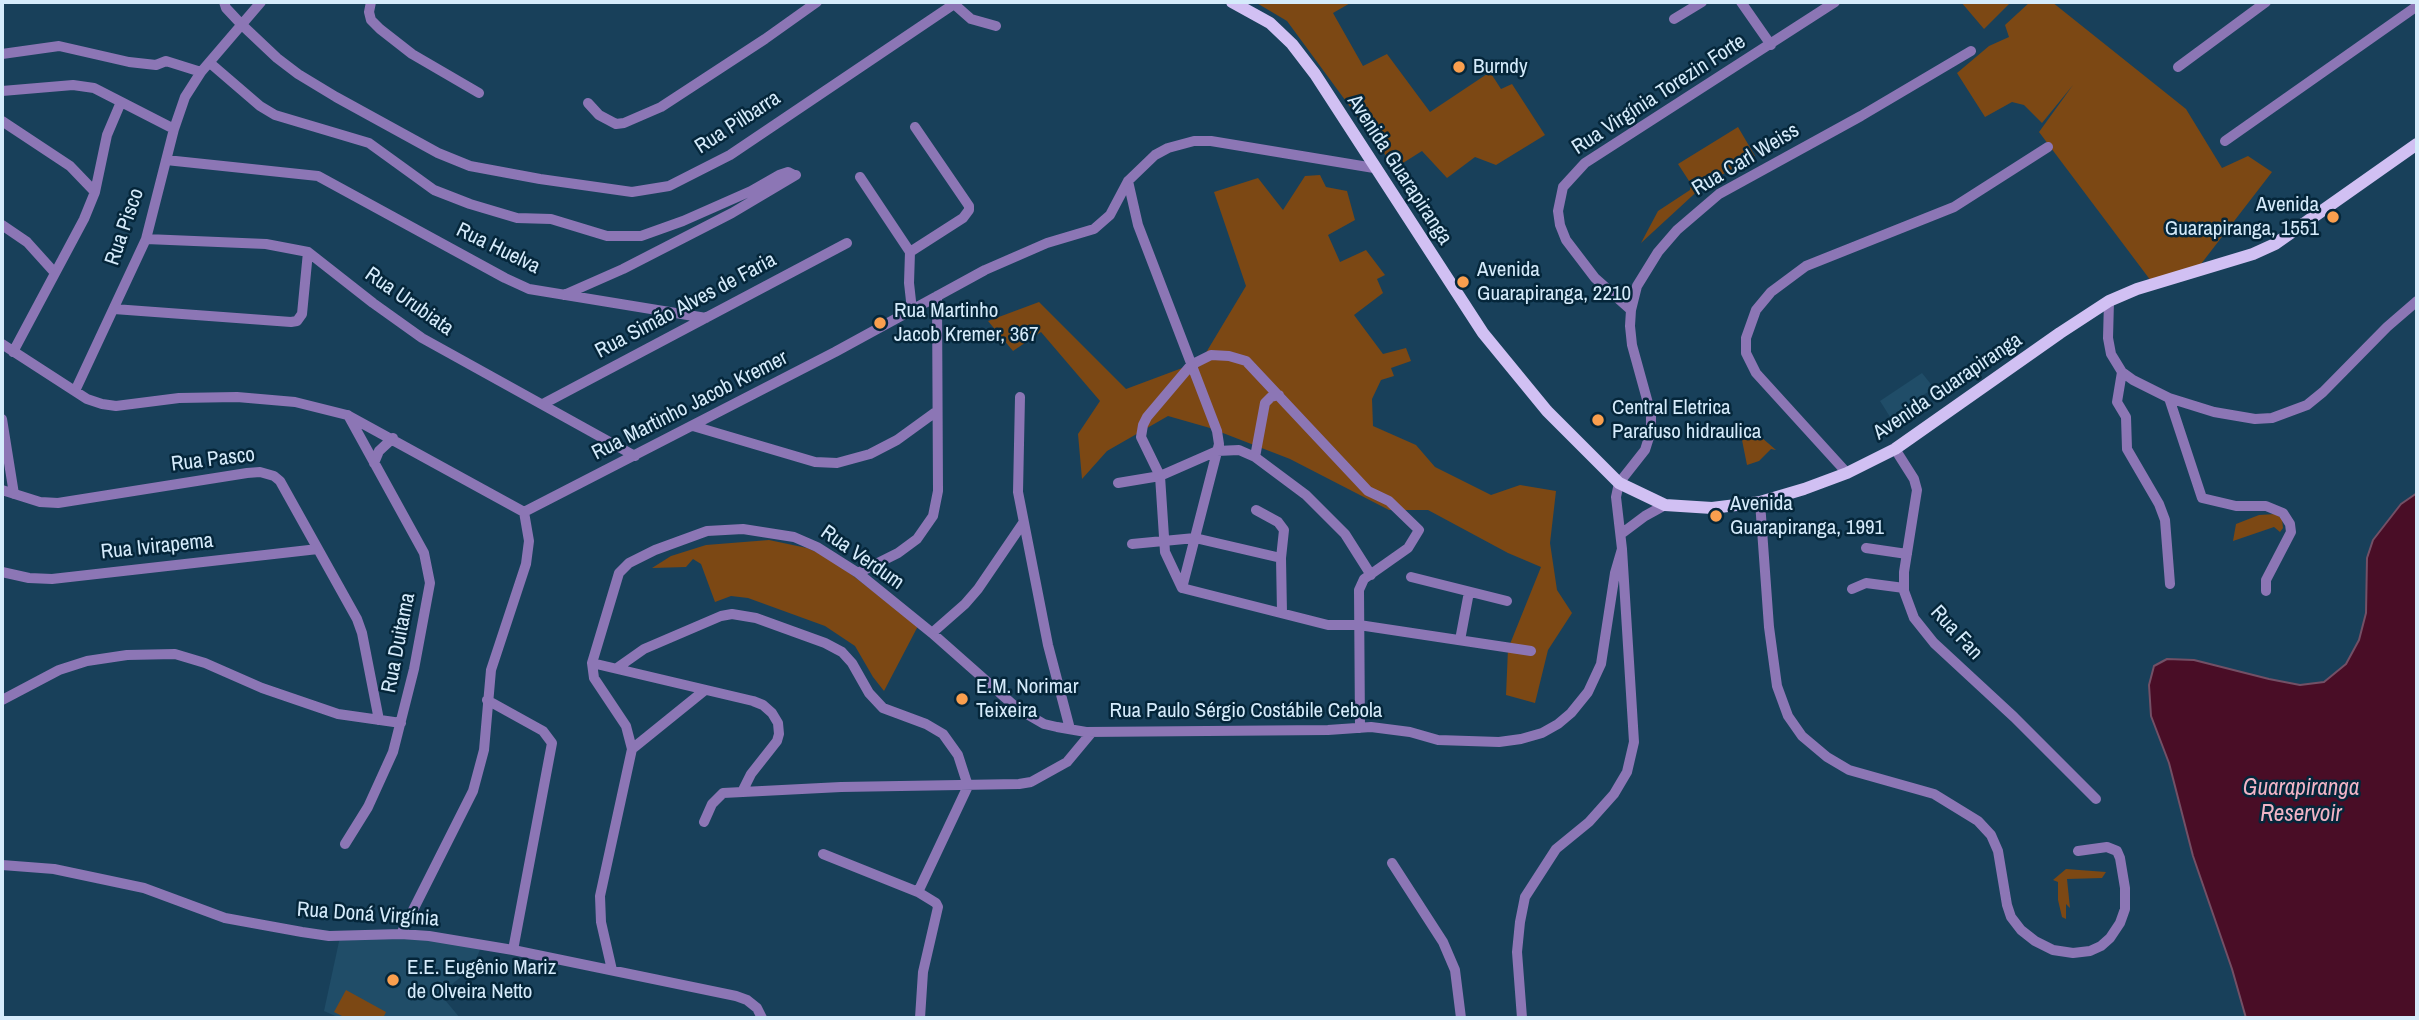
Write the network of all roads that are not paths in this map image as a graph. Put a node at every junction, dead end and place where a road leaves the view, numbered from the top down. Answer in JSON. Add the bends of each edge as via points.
{"nodes":[{"id":1,"x":223,"y":2,"type":"edge"},
{"id":2,"x":261,"y":2,"type":"edge"},
{"id":3,"x":371,"y":2,"type":"edge"},
{"id":4,"x":817,"y":2,"type":"edge"},
{"id":5,"x":1232,"y":2,"type":"edge"},
{"id":6,"x":1702,"y":2,"type":"edge"},
{"id":7,"x":1741,"y":2,"type":"edge"},
{"id":8,"x":1835,"y":2,"type":"edge"},
{"id":9,"x":2266,"y":2,"type":"edge"},
{"id":10,"x":953,"y":3,"type":"edge"},
{"id":11,"x":2417,"y":6,"type":"edge"},
{"id":12,"x":1674,"y":19,"type":"dead end"},
{"id":13,"x":241,"y":24,"type":"junction"},
{"id":14,"x":996,"y":26,"type":"dead end"},
{"id":15,"x":1771,"y":45,"type":"junction"},
{"id":16,"x":1970,"y":51,"type":"dead end"},
{"id":17,"x":2,"y":54,"type":"edge"},
{"id":18,"x":210,"y":63,"type":"junction"},
{"id":19,"x":2178,"y":66,"type":"dead end"},
{"id":20,"x":201,"y":72,"type":"junction"},
{"id":21,"x":2,"y":91,"type":"edge"},
{"id":22,"x":479,"y":93,"type":"dead end"},
{"id":23,"x":121,"y":102,"type":"junction"},
{"id":24,"x":588,"y":103,"type":"dead end"},
{"id":25,"x":2,"y":121,"type":"edge"},
{"id":26,"x":915,"y":127,"type":"dead end"},
{"id":27,"x":174,"y":129,"type":"junction"},
{"id":28,"x":2225,"y":141,"type":"dead end"},
{"id":29,"x":2417,"y":144,"type":"edge"},
{"id":30,"x":2048,"y":147,"type":"dead end"},
{"id":31,"x":166,"y":160,"type":"junction"},
{"id":32,"x":1374,"y":168,"type":"junction"},
{"id":33,"x":860,"y":177,"type":"dead end"},
{"id":34,"x":1128,"y":181,"type":"junction"},
{"id":35,"x":94,"y":191,"type":"junction"},
{"id":36,"x":2,"y":225,"type":"edge"},
{"id":37,"x":146,"y":239,"type":"junction"},
{"id":38,"x":847,"y":243,"type":"dead end"},
{"id":39,"x":308,"y":252,"type":"junction"},
{"id":40,"x":910,"y":252,"type":"junction"},
{"id":41,"x":55,"y":273,"type":"junction"},
{"id":42,"x":563,"y":295,"type":"junction"},
{"id":43,"x":937,"y":296,"type":"junction"},
{"id":44,"x":2109,"y":301,"type":"junction"},
{"id":45,"x":2417,"y":301,"type":"edge"},
{"id":46,"x":114,"y":309,"type":"junction"},
{"id":47,"x":912,"y":310,"type":"junction"},
{"id":48,"x":1631,"y":310,"type":"junction"},
{"id":49,"x":706,"y":318,"type":"junction"},
{"id":50,"x":2,"y":344,"type":"edge"},
{"id":51,"x":13,"y":352,"type":"junction"},
{"id":52,"x":1191,"y":365,"type":"junction"},
{"id":53,"x":2122,"y":372,"type":"junction"},
{"id":54,"x":75,"y":391,"type":"junction"},
{"id":55,"x":1279,"y":395,"type":"junction"},
{"id":56,"x":1020,"y":397,"type":"dead end"},
{"id":57,"x":2169,"y":398,"type":"junction"},
{"id":58,"x":543,"y":404,"type":"junction"},
{"id":59,"x":937,"y":411,"type":"junction"},
{"id":60,"x":347,"y":415,"type":"junction"},
{"id":61,"x":2,"y":419,"type":"edge"},
{"id":62,"x":693,"y":426,"type":"junction"},
{"id":63,"x":393,"y":438,"type":"junction"},
{"id":64,"x":1895,"y":449,"type":"junction"},
{"id":65,"x":1217,"y":451,"type":"junction"},
{"id":66,"x":635,"y":456,"type":"junction"},
{"id":67,"x":1255,"y":457,"type":"junction"},
{"id":68,"x":374,"y":463,"type":"junction"},
{"id":69,"x":1847,"y":473,"type":"junction"},
{"id":70,"x":1160,"y":476,"type":"junction"},
{"id":71,"x":1118,"y":483,"type":"dead end"},
{"id":72,"x":1619,"y":483,"type":"junction"},
{"id":73,"x":2,"y":490,"type":"edge"},
{"id":74,"x":14,"y":494,"type":"junction"},
{"id":75,"x":1760,"y":502,"type":"junction"},
{"id":76,"x":1665,"y":505,"type":"junction"},
{"id":77,"x":1256,"y":510,"type":"dead end"},
{"id":78,"x":524,"y":512,"type":"junction"},
{"id":79,"x":1023,"y":523,"type":"junction"},
{"id":80,"x":1621,"y":534,"type":"junction"},
{"id":81,"x":1195,"y":538,"type":"junction"},
{"id":82,"x":1163,"y":541,"type":"junction"},
{"id":83,"x":1132,"y":544,"type":"dead end"},
{"id":84,"x":1866,"y":548,"type":"dead end"},
{"id":85,"x":318,"y":549,"type":"junction"},
{"id":86,"x":1622,"y":549,"type":"junction"},
{"id":87,"x":1908,"y":554,"type":"junction"},
{"id":88,"x":1281,"y":558,"type":"junction"},
{"id":89,"x":2,"y":572,"type":"edge"},
{"id":90,"x":858,"y":573,"type":"junction"},
{"id":91,"x":1371,"y":575,"type":"junction"},
{"id":92,"x":1411,"y":577,"type":"dead end"},
{"id":93,"x":2170,"y":584,"type":"dead end"},
{"id":94,"x":1182,"y":588,"type":"junction"},
{"id":95,"x":1904,"y":588,"type":"junction"},
{"id":96,"x":1852,"y":589,"type":"dead end"},
{"id":97,"x":2266,"y":591,"type":"dead end"},
{"id":98,"x":1469,"y":592,"type":"junction"},
{"id":99,"x":1507,"y":601,"type":"dead end"},
{"id":100,"x":1282,"y":613,"type":"junction"},
{"id":101,"x":1359,"y":625,"type":"junction"},
{"id":102,"x":932,"y":634,"type":"junction"},
{"id":103,"x":1460,"y":640,"type":"junction"},
{"id":104,"x":1531,"y":651,"type":"dead end"},
{"id":105,"x":592,"y":663,"type":"junction"},
{"id":106,"x":617,"y":668,"type":"junction"},
{"id":107,"x":705,"y":690,"type":"junction"},
{"id":108,"x":2,"y":700,"type":"edge"},
{"id":109,"x":487,"y":700,"type":"junction"},
{"id":110,"x":379,"y":720,"type":"junction"},
{"id":111,"x":401,"y":723,"type":"junction"},
{"id":112,"x":1360,"y":728,"type":"junction"},
{"id":113,"x":1070,"y":729,"type":"junction"},
{"id":114,"x":1092,"y":732,"type":"junction"},
{"id":115,"x":632,"y":749,"type":"junction"},
{"id":116,"x":968,"y":786,"type":"junction"},
{"id":117,"x":742,"y":792,"type":"junction"},
{"id":118,"x":2096,"y":799,"type":"dead end"},
{"id":119,"x":704,"y":822,"type":"dead end"},
{"id":120,"x":345,"y":844,"type":"dead end"},
{"id":121,"x":2078,"y":850,"type":"dead end"},
{"id":122,"x":823,"y":854,"type":"dead end"},
{"id":123,"x":1392,"y":863,"type":"dead end"},
{"id":124,"x":2,"y":865,"type":"edge"},
{"id":125,"x":918,"y":891,"type":"junction"},
{"id":126,"x":401,"y":934,"type":"junction"},
{"id":127,"x":513,"y":950,"type":"junction"},
{"id":128,"x":611,"y":970,"type":"junction"},
{"id":129,"x":762,"y":1018,"type":"edge"},
{"id":130,"x":920,"y":1018,"type":"edge"},
{"id":131,"x":1461,"y":1018,"type":"edge"},
{"id":132,"x":1522,"y":1018,"type":"edge"}],
"edges":[{"from":1,"to":13,"type":"street","name":"Rua Pilbarra"},
{"from":2,"to":13,"type":"street","name":"Rua Pisco"},
{"from":3,"to":22,"type":"street","via":[[371,20],[412,54]]},
{"from":4,"to":24,"type":"street","via":[[661,107],[616,124]]},
{"from":5,"to":32,"type":"main road","name":"Avenida Guarapiranga","via":[[1269,23],[1292,44]]},
{"from":6,"to":12,"type":"street"},
{"from":7,"to":15,"type":"street"},
{"from":8,"to":15,"type":"street","name":"Rua Virgínia Torezin Forte"},
{"from":9,"to":19,"type":"street"},
{"from":10,"to":13,"type":"street","name":"Rua Pilbarra","via":[[730,155],[650,191],[619,191],[470,166],[438,153],[307,80]]},
{"from":10,"to":14,"type":"street","name":"Rua Pilbarra","via":[[971,19]]},
{"from":11,"to":28,"type":"street"},
{"from":13,"to":18,"type":"street","name":"Rua Pisco"},
{"from":15,"to":48,"type":"street","name":"Rua Virgínia Torezin Forte","via":[[1586,163],[1563,187],[1558,211],[1566,240],[1595,278]]},
{"from":16,"to":48,"type":"street","name":"Rua Carl Weiss","via":[[1719,194],[1658,252],[1637,286]]},
{"from":17,"to":20,"type":"street","via":[[59,46],[129,62],[156,65],[166,61]]},
{"from":18,"to":20,"type":"street","name":"Rua Pisco"},
{"from":18,"to":42,"type":"street","via":[[275,115],[369,143],[434,190],[517,218],[551,219],[607,236],[641,236],[779,175],[797,174],[732,213]]},
{"from":20,"to":27,"type":"street","name":"Rua Pisco"},
{"from":21,"to":23,"type":"street","via":[[83,86]]},
{"from":23,"to":27,"type":"street"},
{"from":23,"to":35,"type":"street","via":[[107,135]]},
{"from":25,"to":35,"type":"street","via":[[70,166]]},
{"from":26,"to":40,"type":"street","via":[[969,206],[963,218]]},
{"from":27,"to":31,"type":"street","name":"Rua Pisco"},
{"from":29,"to":44,"type":"main road","name":"Avenida Guarapiranga","via":[[2275,244]]},
{"from":30,"to":69,"type":"street","via":[[1954,207],[1806,267],[1771,292],[1756,310],[1746,353],[1756,373]]},
{"from":31,"to":37,"type":"street","name":"Rua Pisco"},
{"from":31,"to":42,"type":"street","name":"Rua Huelva","via":[[318,176],[517,285]]},
{"from":32,"to":34,"type":"street","name":"Rua Martinho Jacob Kremer","via":[[1194,141],[1162,152]]},
{"from":32,"to":72,"type":"main road","name":"Avenida Guarapiranga","via":[[1483,333],[1547,411]]},
{"from":33,"to":40,"type":"street"},
{"from":34,"to":43,"type":"street","name":"Rua Martinho Jacob Kremer","via":[[1110,215],[1094,229],[1031,249]]},
{"from":34,"to":52,"type":"street","via":[[1138,225]]},
{"from":35,"to":41,"type":"street"},
{"from":36,"to":41,"type":"street","via":[[27,242]]},
{"from":37,"to":39,"type":"street","name":"Rua Urubiata","via":[[266,244]]},
{"from":37,"to":46,"type":"street","name":"Rua Pisco"},
{"from":38,"to":49,"type":"street","name":"Rua Simão Alves de Faria"},
{"from":39,"to":46,"type":"street","via":[[302,314],[297,321]]},
{"from":39,"to":58,"type":"street","name":"Rua Urubiata","via":[[404,327]]},
{"from":40,"to":47,"type":"street"},
{"from":41,"to":51,"type":"street"},
{"from":42,"to":49,"type":"street","name":"Rua Huelva"},
{"from":43,"to":47,"type":"street","name":"Rua Martinho Jacob Kremer"},
{"from":43,"to":59,"type":"street"},
{"from":44,"to":53,"type":"street","via":[[2108,338]]},
{"from":44,"to":64,"type":"main road","name":"Avenida Guarapiranga"},
{"from":45,"to":57,"type":"street","via":[[2323,392],[2289,413],[2272,418],[2235,417]]},
{"from":46,"to":54,"type":"street","name":"Rua Pisco"},
{"from":47,"to":62,"type":"street","name":"Rua Martinho Jacob Kremer"},
{"from":48,"to":72,"type":"street","name":"Rua Carl Weiss","via":[[1632,345],[1651,430],[1645,450]]},
{"from":49,"to":58,"type":"street","name":"Rua Simão Alves de Faria"},
{"from":50,"to":51,"type":"street"},
{"from":51,"to":54,"type":"street"},
{"from":52,"to":55,"type":"street","via":[[1211,355],[1246,361]]},
{"from":52,"to":65,"type":"street","via":[[1217,431]]},
{"from":52,"to":70,"type":"street","via":[[1143,425],[1141,437]]},
{"from":53,"to":57,"type":"street"},
{"from":53,"to":93,"type":"street","via":[[2117,402],[2126,417],[2127,449],[2165,520]]},
{"from":54,"to":60,"type":"street","via":[[116,406],[237,397],[295,401]]},
{"from":55,"to":67,"type":"street","via":[[1265,403]]},
{"from":55,"to":91,"type":"street","via":[[1368,491],[1389,500],[1419,530],[1408,548]]},
{"from":56,"to":79,"type":"street","via":[[1018,492]]},
{"from":57,"to":97,"type":"street","via":[[2202,498],[2236,506],[2266,506],[2283,513],[2290,524],[2291,532],[2266,580]]},
{"from":58,"to":66,"type":"street","name":"Rua Urubiata"},
{"from":59,"to":62,"type":"street","via":[[897,440],[837,463],[815,461]]},
{"from":59,"to":90,"type":"street","via":[[939,491],[933,516],[917,539]]},
{"from":60,"to":63,"type":"street"},
{"from":60,"to":68,"type":"street","name":"Rua Duitama"},
{"from":61,"to":74,"type":"street"},
{"from":62,"to":66,"type":"street","name":"Rua Martinho Jacob Kremer"},
{"from":63,"to":68,"type":"street"},
{"from":63,"to":78,"type":"street"},
{"from":64,"to":69,"type":"main road","name":"Avenida Guarapiranga"},
{"from":64,"to":87,"type":"street","name":"Rua Fan","via":[[1917,491]]},
{"from":65,"to":67,"type":"street","via":[[1239,450]]},
{"from":65,"to":70,"type":"street"},
{"from":65,"to":81,"type":"street"},
{"from":66,"to":78,"type":"street","name":"Rua Martinho Jacob Kremer"},
{"from":67,"to":91,"type":"street","via":[[1306,495],[1345,534]]},
{"from":68,"to":111,"type":"street","name":"Rua Duitama","via":[[424,553],[429,575],[429,596]]},
{"from":69,"to":75,"type":"main road","name":"Avenida Guarapiranga"},
{"from":70,"to":71,"type":"street"},
{"from":70,"to":82,"type":"street"},
{"from":72,"to":76,"type":"main road","name":"Avenida Guarapiranga"},
{"from":72,"to":80,"type":"street","via":[[1616,507]]},
{"from":73,"to":74,"type":"street","name":"Rua Pasco"},
{"from":74,"to":85,"type":"street","name":"Rua Pasco","via":[[58,503],[268,473],[280,481]]},
{"from":75,"to":76,"type":"main road","name":"Avenida Guarapiranga","via":[[1712,508]]},
{"from":75,"to":121,"type":"street","via":[[1777,686],[1787,716],[1801,736],[1849,770],[1934,794],[1978,821],[1998,851],[2007,905],[2016,923],[2035,941],[2073,953],[2101,946],[2115,931],[2125,909],[2117,851],[2107,847]]},
{"from":76,"to":80,"type":"street"},
{"from":77,"to":88,"type":"street","via":[[1284,530]]},
{"from":78,"to":109,"type":"street","via":[[529,541],[526,564],[491,670]]},
{"from":79,"to":102,"type":"street","via":[[978,589]]},
{"from":79,"to":113,"type":"street"},
{"from":80,"to":86,"type":"street"},
{"from":81,"to":82,"type":"street"},
{"from":81,"to":88,"type":"street"},
{"from":81,"to":94,"type":"street"},
{"from":82,"to":83,"type":"street"},
{"from":82,"to":94,"type":"street"},
{"from":84,"to":87,"type":"street"},
{"from":85,"to":89,"type":"street","name":"Rua Ivirapema","via":[[52,579]]},
{"from":85,"to":110,"type":"street","name":"Rua Pasco","via":[[359,626]]},
{"from":86,"to":112,"type":"street","name":"Rua Paulo Sérgio Costábile Cebola","via":[[1601,664],[1588,692],[1558,724],[1542,733],[1499,742],[1457,742]]},
{"from":86,"to":132,"type":"street","via":[[1634,742],[1627,772],[1614,794],[1556,849],[1525,897],[1517,952]]},
{"from":87,"to":95,"type":"street","name":"Rua Fan"},
{"from":88,"to":100,"type":"street"},
{"from":90,"to":102,"type":"street","name":"Rua Verdum"},
{"from":90,"to":105,"type":"street","name":"Rua Verdum","via":[[794,537],[743,529],[707,531],[655,550],[624,568],[615,583]]},
{"from":91,"to":101,"type":"street","via":[[1359,590]]},
{"from":92,"to":98,"type":"street"},
{"from":94,"to":100,"type":"street"},
{"from":95,"to":96,"type":"street","via":[[1866,583]]},
{"from":95,"to":118,"type":"street","name":"Rua Fan","via":[[1914,618],[1934,643]]},
{"from":98,"to":99,"type":"street"},
{"from":98,"to":103,"type":"street"},
{"from":100,"to":101,"type":"street","via":[[1328,625]]},
{"from":101,"to":103,"type":"street"},
{"from":101,"to":112,"type":"street"},
{"from":102,"to":113,"type":"street","name":"Rua Verdum","via":[[1025,713],[1044,724]]},
{"from":103,"to":104,"type":"street"},
{"from":105,"to":106,"type":"street"},
{"from":105,"to":115,"type":"street","via":[[594,678],[626,726]]},
{"from":106,"to":107,"type":"street"},
{"from":106,"to":116,"type":"street","via":[[644,649],[721,616],[756,618],[842,652],[883,708],[943,734],[958,755]]},
{"from":107,"to":115,"type":"street"},
{"from":107,"to":117,"type":"street","via":[[753,701],[772,713],[778,723],[777,741]]},
{"from":108,"to":110,"type":"street","via":[[87,661],[161,653],[189,657],[338,714]]},
{"from":109,"to":126,"type":"street","via":[[484,750],[473,791]]},
{"from":109,"to":127,"type":"street","via":[[543,731],[552,743]]},
{"from":110,"to":111,"type":"street"},
{"from":111,"to":120,"type":"street","name":"Rua Duitama","via":[[380,784]]},
{"from":112,"to":114,"type":"street","name":"Rua Paulo Sérgio Costábile Cebola"},
{"from":113,"to":114,"type":"street","name":"Rua Verdum"},
{"from":114,"to":116,"type":"street","name":"Rua Paulo Sérgio Costábile Cebola","via":[[1067,762],[1041,778],[1019,785]]},
{"from":115,"to":128,"type":"street","via":[[600,896]]},
{"from":116,"to":117,"type":"street","name":"Rua Paulo Sérgio Costábile Cebola"},
{"from":116,"to":125,"type":"street"},
{"from":117,"to":119,"type":"street","name":"Rua Paulo Sérgio Costábile Cebola","via":[[719,795]]},
{"from":122,"to":125,"type":"street"},
{"from":123,"to":131,"type":"street","via":[[1443,942],[1455,970]]},
{"from":124,"to":126,"type":"street","name":"Rua Doná Virgínia","via":[[54,869],[144,888],[225,918],[302,932]]},
{"from":125,"to":130,"type":"street","via":[[938,907],[923,972]]},
{"from":126,"to":127,"type":"street","name":"Rua Doná Virgínia"},
{"from":127,"to":128,"type":"street","name":"Rua Doná Virgínia"},
{"from":128,"to":129,"type":"street","name":"Rua Doná Virgínia","via":[[736,996],[757,1008]]}]}
